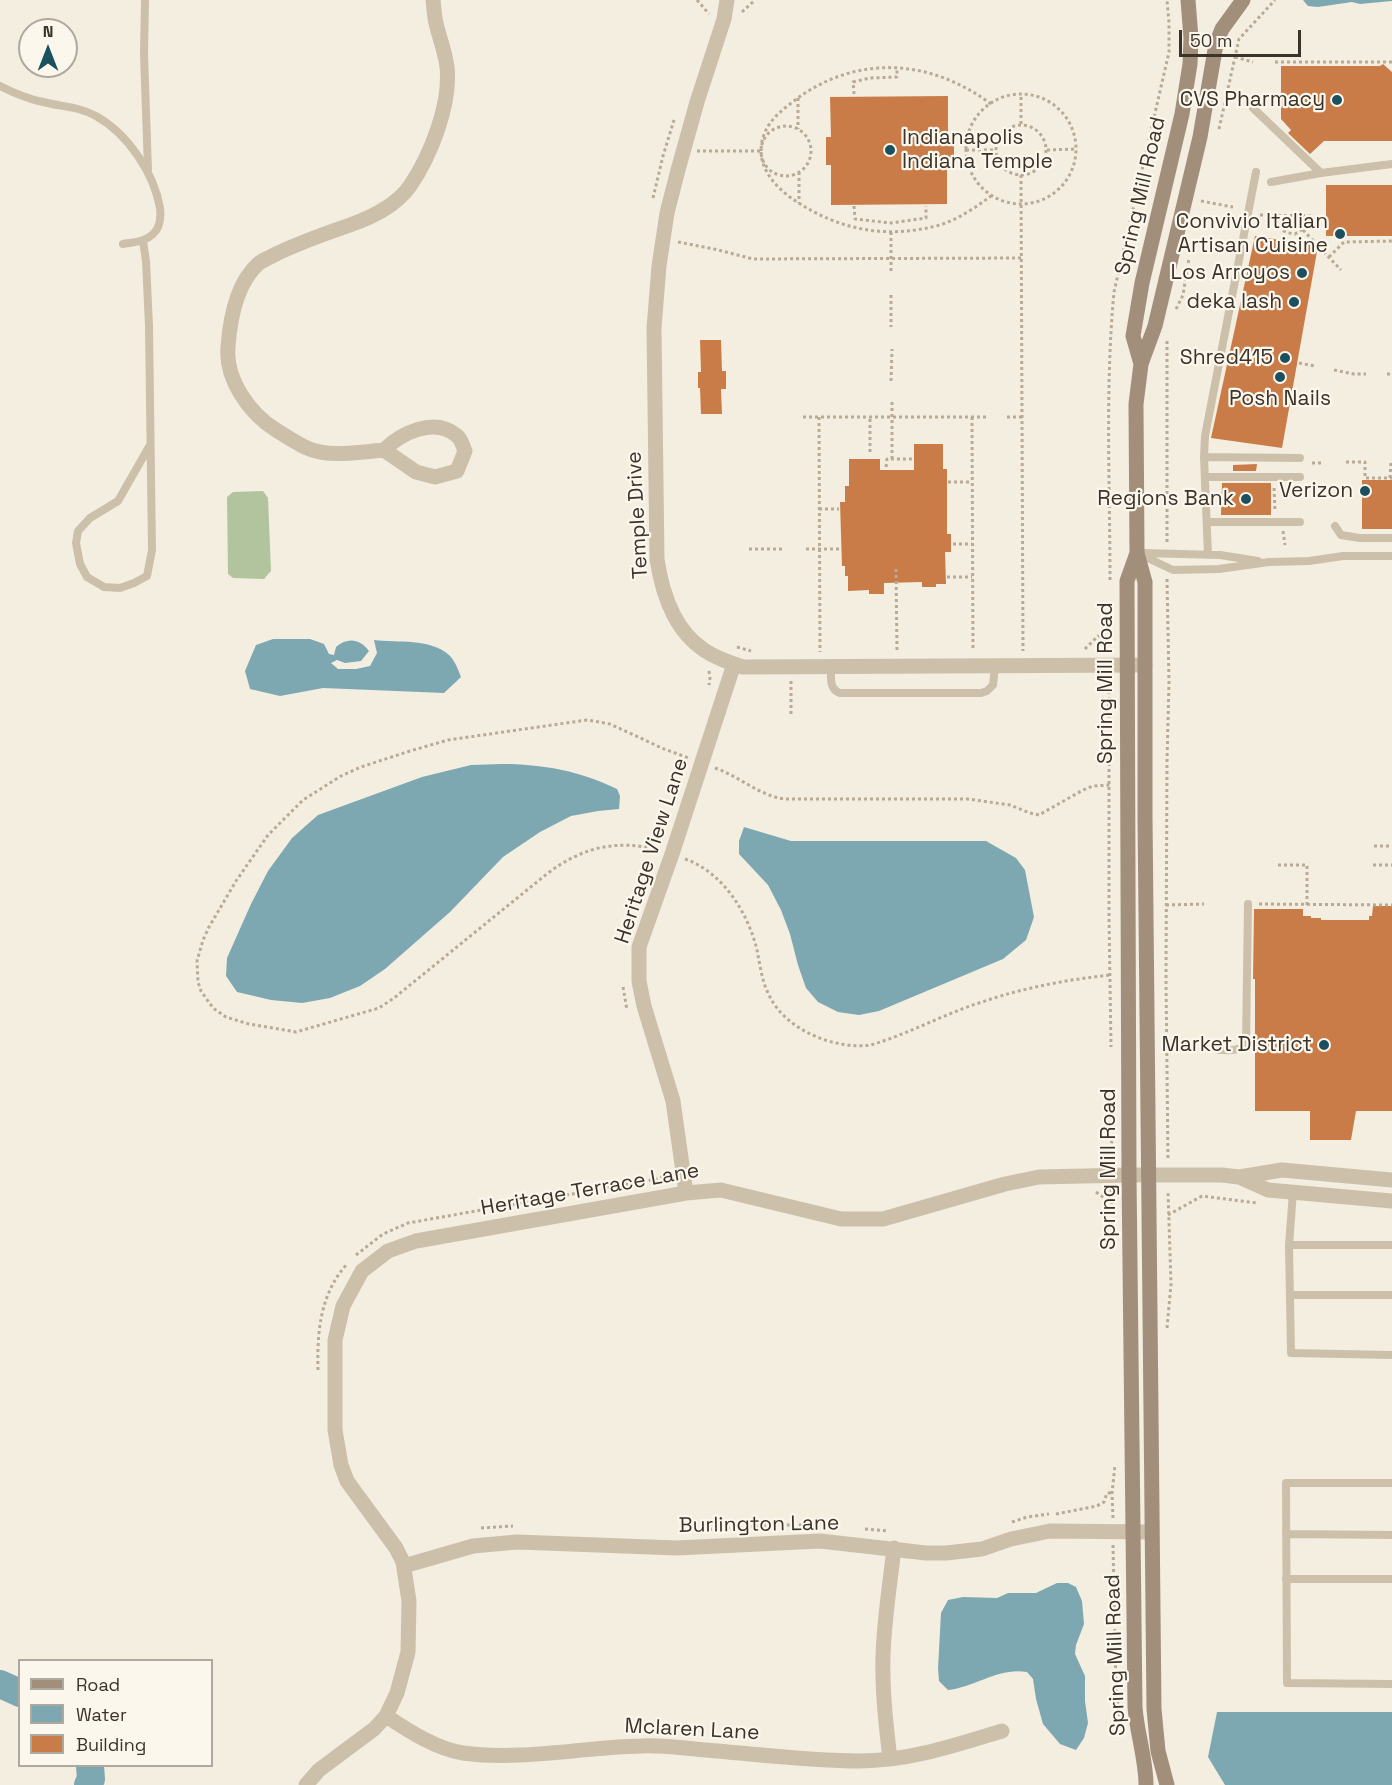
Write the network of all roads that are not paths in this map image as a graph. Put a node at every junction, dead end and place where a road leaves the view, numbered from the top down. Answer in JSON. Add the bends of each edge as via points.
{"nodes":[{"id":1,"x":145,"y":0,"type":"edge"},
{"id":2,"x":433,"y":0,"type":"edge"},
{"id":3,"x":727,"y":0,"type":"edge"},
{"id":4,"x":1188,"y":0,"type":"edge"},
{"id":5,"x":1243,"y":0,"type":"edge"},
{"id":6,"x":0,"y":86,"type":"edge"},
{"id":7,"x":1253,"y":108,"type":"dead end"},
{"id":8,"x":1392,"y":164,"type":"edge"},
{"id":9,"x":148,"y":171,"type":"junction"},
{"id":10,"x":1256,"y":172,"type":"dead end"},
{"id":11,"x":1321,"y":173,"type":"junction"},
{"id":12,"x":1271,"y":182,"type":"dead end"},
{"id":13,"x":142,"y":241,"type":"junction"},
{"id":14,"x":123,"y":244,"type":"dead end"},
{"id":15,"x":1141,"y":364,"type":"junction"},
{"id":16,"x":150,"y":445,"type":"junction"},
{"id":17,"x":384,"y":450,"type":"junction"},
{"id":18,"x":1204,"y":457,"type":"junction"},
{"id":19,"x":1300,"y":458,"type":"dead end"},
{"id":20,"x":1205,"y":477,"type":"junction"},
{"id":21,"x":1300,"y":477,"type":"dead end"},
{"id":22,"x":1208,"y":522,"type":"junction"},
{"id":23,"x":1300,"y":522,"type":"dead end"},
{"id":24,"x":1335,"y":526,"type":"dead end"},
{"id":25,"x":1392,"y":538,"type":"edge"},
{"id":26,"x":1137,"y":553,"type":"junction"},
{"id":27,"x":1208,"y":555,"type":"junction"},
{"id":28,"x":1392,"y":556,"type":"edge"},
{"id":29,"x":1269,"y":562,"type":"junction"},
{"id":30,"x":734,"y":664,"type":"junction"},
{"id":31,"x":1126,"y":665,"type":"junction"},
{"id":32,"x":1145,"y":665,"type":"junction"},
{"id":33,"x":995,"y":666,"type":"junction"},
{"id":34,"x":831,"y":668,"type":"junction"},
{"id":35,"x":1251,"y":904,"type":"road end"},
{"id":36,"x":1218,"y":1050,"type":"dead end"},
{"id":37,"x":1129,"y":1175,"type":"junction"},
{"id":38,"x":1149,"y":1175,"type":"junction"},
{"id":39,"x":1239,"y":1177,"type":"junction"},
{"id":40,"x":1392,"y":1180,"type":"edge"},
{"id":41,"x":1293,"y":1192,"type":"junction"},
{"id":42,"x":686,"y":1194,"type":"junction"},
{"id":43,"x":1392,"y":1201,"type":"edge"},
{"id":44,"x":1289,"y":1245,"type":"junction"},
{"id":45,"x":1392,"y":1245,"type":"edge"},
{"id":46,"x":1290,"y":1295,"type":"junction"},
{"id":47,"x":1392,"y":1295,"type":"edge"},
{"id":48,"x":1392,"y":1355,"type":"edge"},
{"id":49,"x":1392,"y":1483,"type":"edge"},
{"id":50,"x":1133,"y":1532,"type":"junction"},
{"id":51,"x":1152,"y":1532,"type":"junction"},
{"id":52,"x":1286,"y":1534,"type":"junction"},
{"id":53,"x":1392,"y":1535,"type":"edge"},
{"id":54,"x":894,"y":1548,"type":"junction"},
{"id":55,"x":404,"y":1566,"type":"junction"},
{"id":56,"x":1286,"y":1579,"type":"junction"},
{"id":57,"x":1392,"y":1579,"type":"edge"},
{"id":58,"x":1392,"y":1684,"type":"edge"},
{"id":59,"x":386,"y":1716,"type":"junction"},
{"id":60,"x":1002,"y":1731,"type":"dead end"},
{"id":61,"x":890,"y":1759,"type":"junction"},
{"id":62,"x":306,"y":1785,"type":"edge"},
{"id":63,"x":1146,"y":1785,"type":"edge"},
{"id":64,"x":1167,"y":1785,"type":"edge"}],
"edges":[{"from":1,"to":9,"type":"lane"},
{"from":2,"to":17,"type":"street","via":[[447,68],[447,94],[428,152],[410,187],[368,219],[297,244],[259,263],[245,281],[229,328],[227,356],[231,377],[271,427],[309,449],[336,453]]},
{"from":3,"to":30,"type":"street","name":"Temple Drive","via":[[675,181],[658,266],[654,327],[656,525],[660,583],[668,603],[690,638],[704,650]]},
{"from":4,"to":15,"type":"street","name":"Spring Mill Road","via":[[1190,64],[1182,114],[1133,336]]},
{"from":5,"to":15,"type":"street","name":"Spring Mill Road","via":[[1216,44],[1200,137],[1155,326]]},
{"from":6,"to":9,"type":"lane","via":[[45,103],[74,106],[97,117],[115,130]]},
{"from":7,"to":11,"type":"lane"},
{"from":8,"to":11,"type":"lane"},
{"from":9,"to":13,"type":"lane","via":[[161,217],[155,232]]},
{"from":10,"to":18,"type":"lane"},
{"from":11,"to":12,"type":"lane"},
{"from":13,"to":14,"type":"lane"},
{"from":13,"to":16,"type":"lane","via":[[147,261]]},
{"from":15,"to":26,"type":"street","name":"Spring Mill Road","via":[[1136,404]]},
{"from":16,"to":16,"type":"lane","via":[[152,550],[147,576],[120,588],[104,587],[87,577],[80,564],[78,531],[90,518],[118,501]]},
{"from":17,"to":17,"type":"street","via":[[416,472],[435,477],[457,471],[465,451],[458,436],[444,428],[423,427],[392,441]]},
{"from":18,"to":19,"type":"lane"},
{"from":18,"to":20,"type":"lane"},
{"from":20,"to":21,"type":"lane"},
{"from":20,"to":22,"type":"lane"},
{"from":22,"to":23,"type":"lane"},
{"from":22,"to":27,"type":"lane"},
{"from":24,"to":25,"type":"lane","via":[[1341,535]]},
{"from":26,"to":27,"type":"lane"},
{"from":26,"to":29,"type":"lane","via":[[1173,570]]},
{"from":26,"to":31,"type":"street","name":"Spring Mill Road","via":[[1127,581]]},
{"from":26,"to":32,"type":"street","name":"Spring Mill Road","via":[[1145,582]]},
{"from":27,"to":29,"type":"lane"},
{"from":28,"to":29,"type":"lane"},
{"from":30,"to":34,"type":"street","name":"Temple Drive"},
{"from":30,"to":42,"type":"street","name":"Heritage View Lane","via":[[639,946],[639,981],[673,1101]]},
{"from":31,"to":32,"type":"street","name":"Temple Drive"},
{"from":31,"to":33,"type":"street","name":"Temple Drive"},
{"from":31,"to":37,"type":"street","name":"Spring Mill Road"},
{"from":32,"to":38,"type":"street","name":"Spring Mill Road"},
{"from":33,"to":34,"type":"street","name":"Temple Drive"},
{"from":33,"to":34,"type":"lane","via":[[993,685],[981,693],[840,693],[831,685]]},
{"from":35,"to":36,"type":"lane","via":[[1246,1044],[1243,1048]]},
{"from":37,"to":38,"type":"street","name":"Heritage Terrace Lane"},
{"from":37,"to":42,"type":"street","name":"Heritage Terrace Lane","via":[[1060,1175],[1023,1180],[883,1219],[840,1219],[720,1190]]},
{"from":37,"to":50,"type":"street","name":"Spring Mill Road"},
{"from":38,"to":39,"type":"street","name":"Heritage Terrace Lane"},
{"from":38,"to":51,"type":"street","name":"Spring Mill Road"},
{"from":39,"to":40,"type":"street","via":[[1282,1170]]},
{"from":39,"to":41,"type":"street","via":[[1268,1190]]},
{"from":41,"to":43,"type":"street"},
{"from":41,"to":44,"type":"lane"},
{"from":42,"to":55,"type":"street","name":"Heritage Terrace Lane","via":[[416,1241],[388,1251],[362,1271],[343,1306],[335,1340],[337,1449],[348,1481],[396,1548]]},
{"from":44,"to":45,"type":"lane"},
{"from":44,"to":46,"type":"lane"},
{"from":46,"to":47,"type":"lane"},
{"from":46,"to":48,"type":"lane","via":[[1291,1353]]},
{"from":49,"to":52,"type":"lane","via":[[1286,1483]]},
{"from":50,"to":51,"type":"street","name":"Burlington Lane"},
{"from":50,"to":54,"type":"street","name":"Burlington Lane","via":[[1050,1531],[982,1550],[946,1553]]},
{"from":50,"to":63,"type":"street","name":"Spring Mill Road","via":[[1135,1707]]},
{"from":51,"to":64,"type":"street","name":"Spring Mill Road","via":[[1156,1735]]},
{"from":52,"to":53,"type":"lane"},
{"from":52,"to":56,"type":"lane"},
{"from":54,"to":55,"type":"street","name":"Burlington Lane","via":[[820,1541],[677,1548],[517,1542],[474,1546]]},
{"from":54,"to":61,"type":"street","via":[[883,1656]]},
{"from":55,"to":59,"type":"street","via":[[409,1601],[408,1652],[398,1693]]},
{"from":56,"to":57,"type":"lane"},
{"from":56,"to":58,"type":"lane","via":[[1287,1683]]},
{"from":59,"to":61,"type":"street","name":"Mclaren Lane","via":[[443,1748],[463,1753],[526,1754],[666,1746],[827,1760]]},
{"from":59,"to":62,"type":"street"},
{"from":60,"to":61,"type":"street","name":"Mclaren Lane","via":[[947,1748]]}]}
